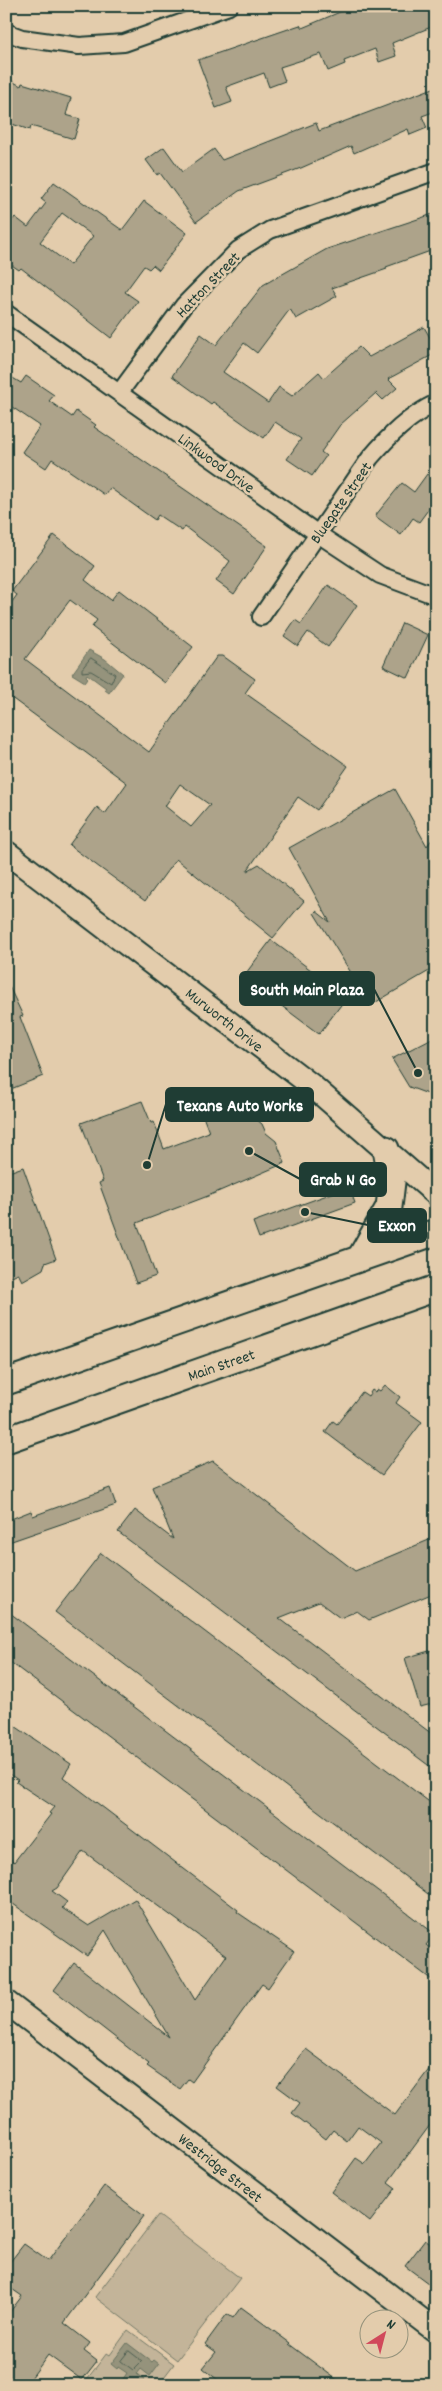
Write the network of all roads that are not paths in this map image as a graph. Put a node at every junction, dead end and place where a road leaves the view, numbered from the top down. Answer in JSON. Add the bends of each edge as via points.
{"nodes":[{"id":1,"x":229,"y":6,"type":"edge"},
{"id":2,"x":185,"y":13,"type":"edge"},
{"id":3,"x":6,"y":32,"type":"edge"},
{"id":4,"x":436,"y":171,"type":"edge"},
{"id":5,"x":6,"y":313,"type":"edge"},
{"id":6,"x":120,"y":392,"type":"junction"},
{"id":7,"x":436,"y":403,"type":"edge"},
{"id":8,"x":318,"y":534,"type":"junction"},
{"id":9,"x":436,"y":596,"type":"edge"},
{"id":10,"x":261,"y":617,"type":"dead end"},
{"id":11,"x":6,"y":852,"type":"edge"},
{"id":12,"x":386,"y":1149,"type":"junction"},
{"id":13,"x":436,"y":1194,"type":"edge"},
{"id":14,"x":436,"y":1232,"type":"edge"},
{"id":15,"x":360,"y":1258,"type":"junction"},
{"id":16,"x":436,"y":1288,"type":"edge"},
{"id":17,"x":6,"y":1382,"type":"edge"},
{"id":18,"x":6,"y":1440,"type":"edge"},
{"id":19,"x":6,"y":2002,"type":"edge"},
{"id":20,"x":436,"y":2331,"type":"edge"}],
"edges":[{"from":1,"to":2,"type":"street"},
{"from":2,"to":3,"type":"street","via":[[124,43],[79,46],[22,38]]},
{"from":4,"to":6,"type":"street","name":"Hatton Street","via":[[270,230],[238,250],[184,305]]},
{"from":5,"to":6,"type":"street","name":"Linkwood Drive"},
{"from":6,"to":8,"type":"street","name":"Linkwood Drive"},
{"from":7,"to":8,"type":"street","name":"Bluegate Street","via":[[418,412],[370,458]]},
{"from":8,"to":9,"type":"street","name":"Linkwood Drive","via":[[380,575]]},
{"from":8,"to":10,"type":"street","name":"Bluegate Street"},
{"from":11,"to":12,"type":"street","name":"Murworth Drive","via":[[312,1085]]},
{"from":12,"to":13,"type":"street","name":"Murworth Drive"},
{"from":12,"to":15,"type":"main road","via":[[392,1182],[389,1206]]},
{"from":14,"to":15,"type":"main road"},
{"from":15,"to":17,"type":"main road"},
{"from":16,"to":18,"type":"main road","name":"Main Street"},
{"from":19,"to":20,"type":"street","name":"Westridge Street"}]}
